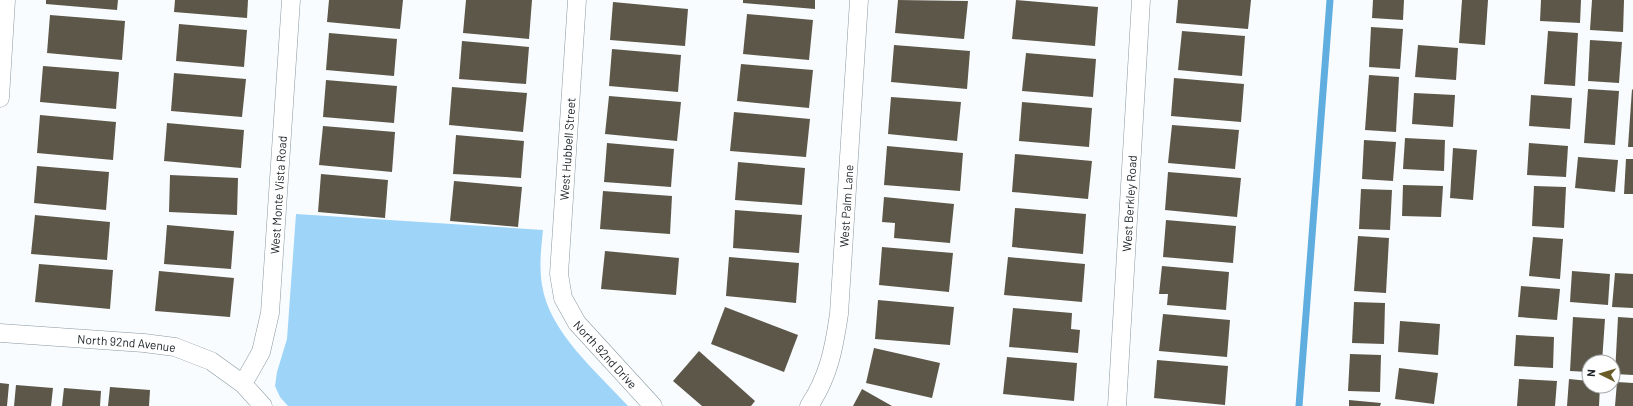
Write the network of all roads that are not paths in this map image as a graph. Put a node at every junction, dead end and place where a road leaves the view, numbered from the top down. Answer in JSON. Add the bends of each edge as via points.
{"nodes":[{"id":1,"x":6,"y":0,"type":"edge"},
{"id":2,"x":291,"y":0,"type":"edge"},
{"id":3,"x":577,"y":0,"type":"edge"},
{"id":4,"x":859,"y":0,"type":"edge"},
{"id":5,"x":1141,"y":0,"type":"edge"},
{"id":6,"x":0,"y":98,"type":"edge"},
{"id":7,"x":563,"y":298,"type":"joint"},
{"id":8,"x":0,"y":333,"type":"edge"},
{"id":9,"x":243,"y":384,"type":"junction"},
{"id":10,"x":263,"y":406,"type":"edge"},
{"id":11,"x":653,"y":406,"type":"edge"},
{"id":12,"x":809,"y":406,"type":"edge"},
{"id":13,"x":1117,"y":406,"type":"edge"}],
"edges":[{"from":1,"to":6,"type":"street"},
{"from":2,"to":9,"type":"street","name":"West Monte Vista Road","via":[[270,313],[261,352]]},
{"from":3,"to":7,"type":"street","name":"West Hubbell Street","via":[[559,274]]},
{"from":4,"to":12,"type":"street","name":"West Palm Lane","via":[[839,314],[834,350],[819,391]]},
{"from":5,"to":13,"type":"street","name":"West Berkley Road"},
{"from":7,"to":11,"type":"street","name":"North 92nd Drive","via":[[577,323]]},
{"from":8,"to":9,"type":"street","name":"North 92nd Avenue","via":[[175,347],[211,361]]},
{"from":9,"to":10,"type":"street","name":"North 92nd Avenue"}]}
